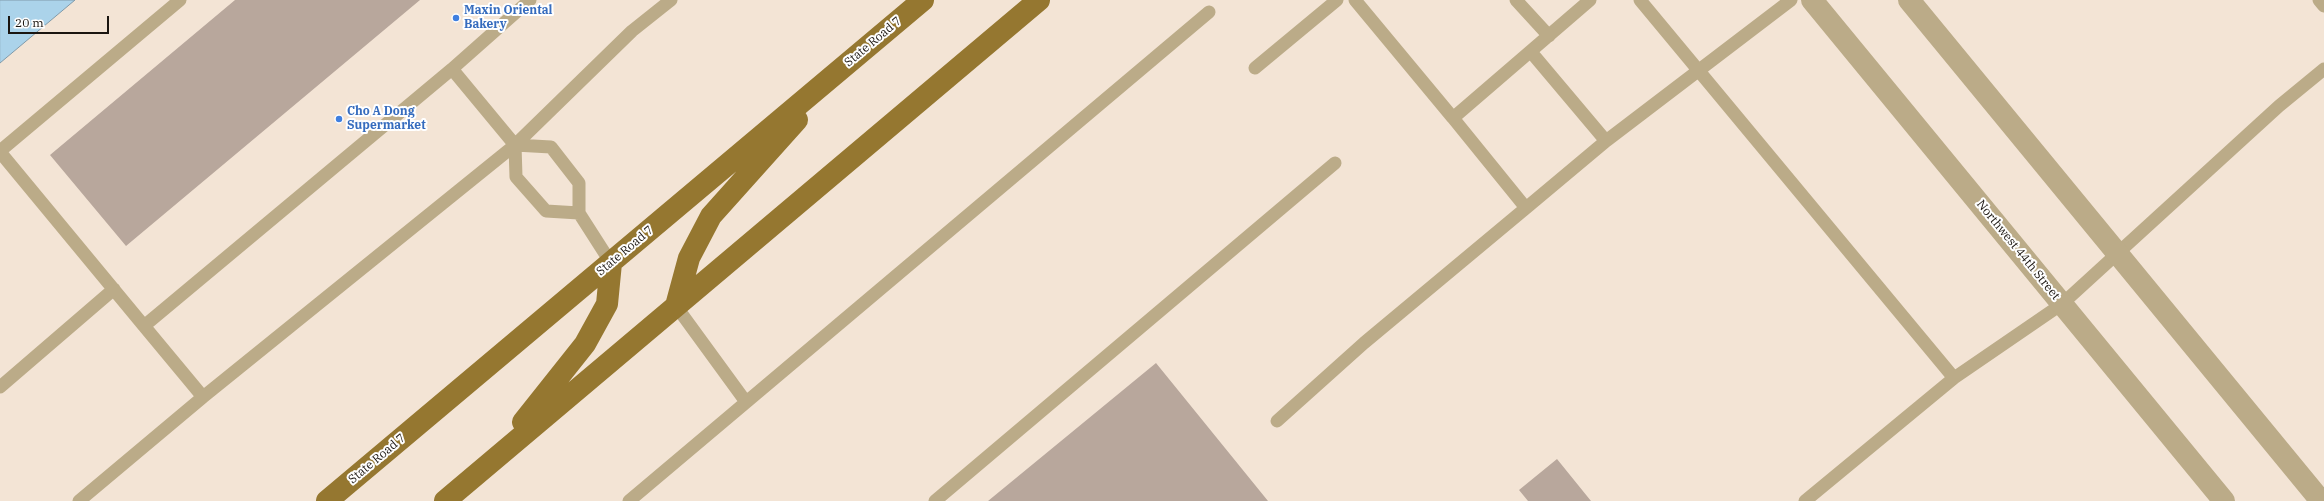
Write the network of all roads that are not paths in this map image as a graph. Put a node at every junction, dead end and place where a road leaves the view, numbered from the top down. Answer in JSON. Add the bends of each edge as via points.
{"nodes":[{"id":1,"x":180,"y":0,"type":"edge"},
{"id":2,"x":530,"y":0,"type":"edge"},
{"id":3,"x":671,"y":0,"type":"edge"},
{"id":4,"x":923,"y":0,"type":"edge"},
{"id":5,"x":1039,"y":0,"type":"edge"},
{"id":6,"x":1337,"y":0,"type":"edge"},
{"id":7,"x":1355,"y":0,"type":"edge"},
{"id":8,"x":1516,"y":0,"type":"edge"},
{"id":9,"x":1590,"y":0,"type":"edge"},
{"id":10,"x":1640,"y":0,"type":"edge"},
{"id":11,"x":1791,"y":0,"type":"edge"},
{"id":12,"x":1812,"y":0,"type":"edge"},
{"id":13,"x":1909,"y":0,"type":"edge"},
{"id":14,"x":2319,"y":0,"type":"edge"},
{"id":15,"x":2324,"y":6,"type":"edge"},
{"id":16,"x":1209,"y":12,"type":"dead end"},
{"id":17,"x":1549,"y":36,"type":"junction"},
{"id":18,"x":1531,"y":52,"type":"junction"},
{"id":19,"x":851,"y":60,"type":"junction"},
{"id":20,"x":1255,"y":68,"type":"dead end"},
{"id":21,"x":452,"y":69,"type":"junction"},
{"id":22,"x":2324,"y":69,"type":"edge"},
{"id":23,"x":1699,"y":71,"type":"junction"},
{"id":24,"x":1453,"y":118,"type":"junction"},
{"id":25,"x":1606,"y":141,"type":"junction"},
{"id":26,"x":515,"y":145,"type":"junction"},
{"id":27,"x":0,"y":152,"type":"edge"},
{"id":28,"x":1335,"y":163,"type":"dead end"},
{"id":29,"x":1526,"y":208,"type":"junction"},
{"id":30,"x":579,"y":213,"type":"junction"},
{"id":31,"x":2117,"y":253,"type":"junction"},
{"id":32,"x":611,"y":263,"type":"junction"},
{"id":33,"x":114,"y":289,"type":"junction"},
{"id":34,"x":2062,"y":304,"type":"junction"},
{"id":35,"x":676,"y":306,"type":"junction"},
{"id":36,"x":144,"y":326,"type":"junction"},
{"id":37,"x":1954,"y":378,"type":"junction"},
{"id":38,"x":0,"y":387,"type":"edge"},
{"id":39,"x":203,"y":397,"type":"junction"},
{"id":40,"x":746,"y":402,"type":"junction"},
{"id":41,"x":1277,"y":421,"type":"dead end"},
{"id":42,"x":494,"y":459,"type":"junction"},
{"id":43,"x":79,"y":501,"type":"edge"},
{"id":44,"x":327,"y":501,"type":"edge"},
{"id":45,"x":445,"y":501,"type":"edge"},
{"id":46,"x":629,"y":501,"type":"edge"},
{"id":47,"x":935,"y":501,"type":"edge"},
{"id":48,"x":1805,"y":501,"type":"edge"},
{"id":49,"x":2224,"y":501,"type":"edge"},
{"id":50,"x":2321,"y":501,"type":"edge"}],
"edges":[{"from":1,"to":27,"type":"lane"},
{"from":2,"to":21,"type":"lane"},
{"from":3,"to":26,"type":"lane","via":[[632,31]]},
{"from":4,"to":19,"type":"main road","name":"State Road 7"},
{"from":5,"to":35,"type":"main road"},
{"from":6,"to":20,"type":"lane"},
{"from":7,"to":24,"type":"lane"},
{"from":8,"to":17,"type":"lane"},
{"from":9,"to":17,"type":"lane"},
{"from":10,"to":23,"type":"lane"},
{"from":11,"to":23,"type":"lane"},
{"from":12,"to":34,"type":"street","name":"Northwest 44th Street"},
{"from":13,"to":31,"type":"street"},
{"from":14,"to":15,"type":"lane"},
{"from":16,"to":40,"type":"lane"},
{"from":17,"to":18,"type":"lane"},
{"from":18,"to":24,"type":"lane"},
{"from":18,"to":25,"type":"lane"},
{"from":19,"to":32,"type":"main road","name":"State Road 7"},
{"from":19,"to":35,"type":"main road","via":[[711,216],[689,258]]},
{"from":21,"to":26,"type":"lane"},
{"from":21,"to":36,"type":"lane"},
{"from":22,"to":31,"type":"lane"},
{"from":23,"to":25,"type":"lane"},
{"from":23,"to":37,"type":"lane"},
{"from":24,"to":29,"type":"lane"},
{"from":25,"to":29,"type":"lane"},
{"from":26,"to":30,"type":"lane","via":[[516,177],[546,211]]},
{"from":26,"to":30,"type":"lane","via":[[551,147],[579,183]]},
{"from":26,"to":39,"type":"lane"},
{"from":27,"to":33,"type":"lane"},
{"from":28,"to":47,"type":"lane"},
{"from":29,"to":41,"type":"lane","via":[[1364,343]]},
{"from":30,"to":32,"type":"lane"},
{"from":31,"to":34,"type":"lane"},
{"from":31,"to":50,"type":"street"},
{"from":32,"to":42,"type":"main road","via":[[607,304],[585,344]]},
{"from":32,"to":44,"type":"main road","name":"State Road 7"},
{"from":33,"to":36,"type":"lane"},
{"from":33,"to":38,"type":"lane"},
{"from":34,"to":37,"type":"lane"},
{"from":34,"to":49,"type":"street","name":"Northwest 44th Street"},
{"from":35,"to":40,"type":"lane"},
{"from":35,"to":42,"type":"main road"},
{"from":36,"to":39,"type":"lane"},
{"from":37,"to":48,"type":"lane"},
{"from":39,"to":43,"type":"lane"},
{"from":40,"to":46,"type":"lane"},
{"from":42,"to":45,"type":"main road"}]}
